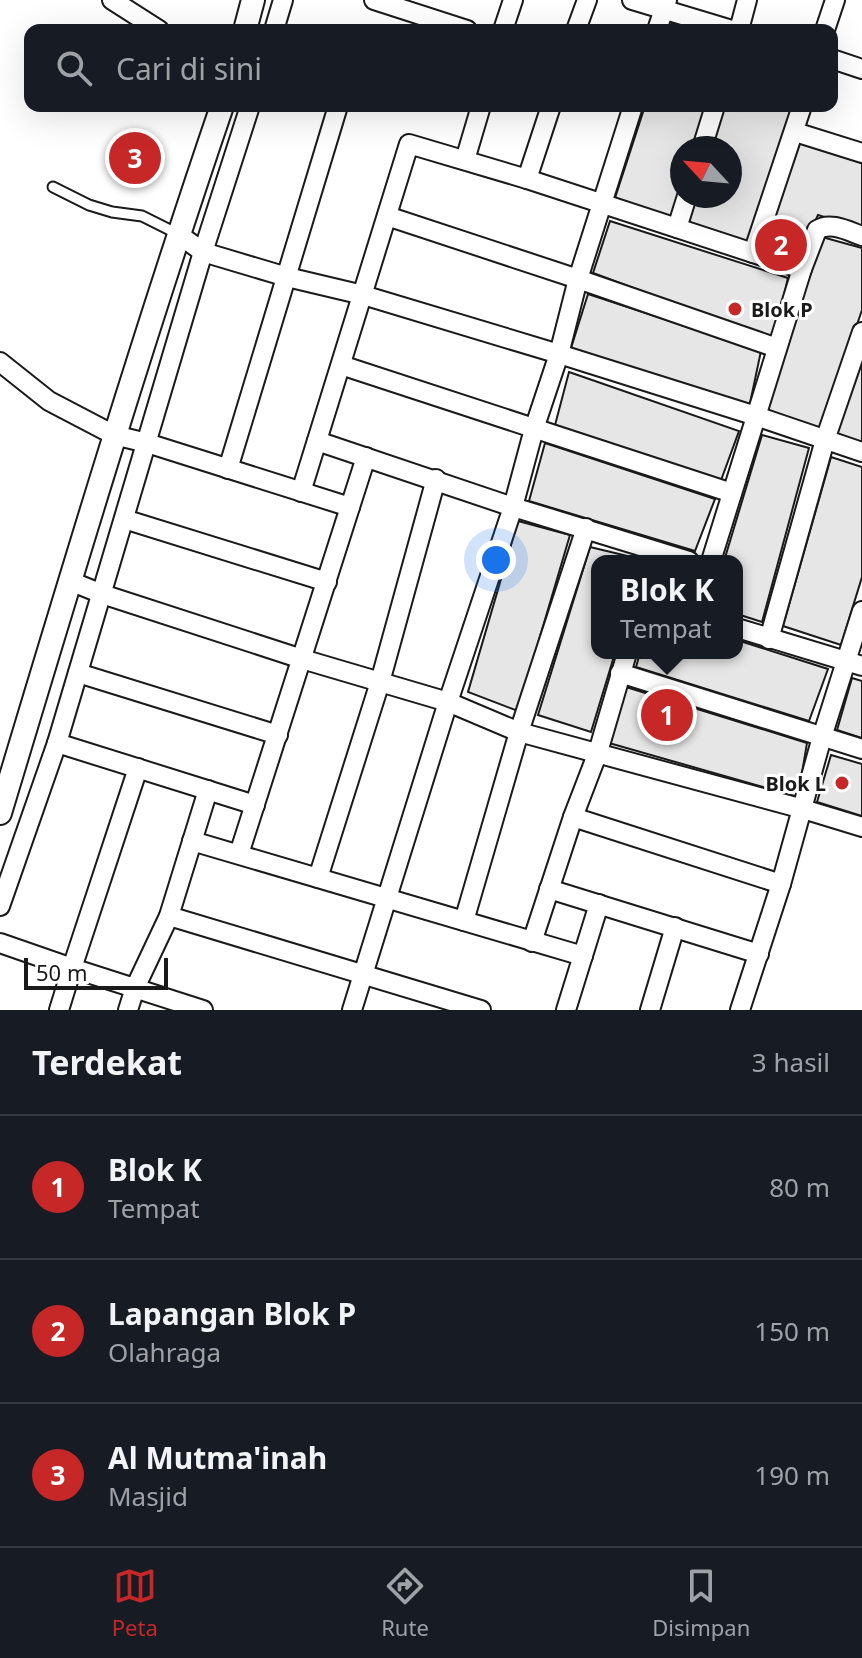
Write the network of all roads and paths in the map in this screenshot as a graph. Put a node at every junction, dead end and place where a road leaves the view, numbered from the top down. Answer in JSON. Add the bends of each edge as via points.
{"nodes":[{"id":1,"x":112,"y":0,"type":"edge"},
{"id":2,"x":253,"y":0,"type":"edge"},
{"id":3,"x":283,"y":0,"type":"edge"},
{"id":4,"x":374,"y":0,"type":"edge"},
{"id":5,"x":513,"y":0,"type":"edge"},
{"id":6,"x":587,"y":0,"type":"edge"},
{"id":7,"x":632,"y":0,"type":"edge"},
{"id":8,"x":747,"y":0,"type":"edge"},
{"id":9,"x":835,"y":0,"type":"edge"},
{"id":10,"x":665,"y":5,"type":"edge"},
{"id":11,"x":150,"y":24,"type":"edge"},
{"id":12,"x":247,"y":24,"type":"edge"},
{"id":13,"x":276,"y":24,"type":"edge"},
{"id":14,"x":448,"y":24,"type":"edge"},
{"id":15,"x":505,"y":24,"type":"edge"},
{"id":16,"x":578,"y":24,"type":"edge"},
{"id":17,"x":716,"y":24,"type":"edge"},
{"id":18,"x":741,"y":24,"type":"edge"},
{"id":19,"x":827,"y":24,"type":"edge"},
{"id":20,"x":838,"y":61,"type":"edge"},
{"id":21,"x":862,"y":69,"type":"edge"},
{"id":22,"x":220,"y":112,"type":"edge"},
{"id":23,"x":248,"y":112,"type":"edge"},
{"id":24,"x":336,"y":112,"type":"edge"},
{"id":25,"x":473,"y":112,"type":"edge"},
{"id":26,"x":549,"y":112,"type":"edge"},
{"id":27,"x":631,"y":112,"type":"edge"},
{"id":28,"x":713,"y":112,"type":"edge"},
{"id":29,"x":800,"y":112,"type":"edge"},
{"id":30,"x":795,"y":132,"type":"junction"},
{"id":31,"x":706,"y":136,"type":"edge"},
{"id":32,"x":862,"y":153,"type":"edge"},
{"id":33,"x":465,"y":160,"type":"junction"},
{"id":34,"x":527,"y":179,"type":"junction"},
{"id":35,"x":53,"y":187,"type":"dead end"},
{"id":36,"x":602,"y":204,"type":"junction"},
{"id":37,"x":683,"y":208,"type":"edge"},
{"id":38,"x":387,"y":216,"type":"junction"},
{"id":39,"x":677,"y":228,"type":"junction"},
{"id":40,"x":178,"y":234,"type":"junction"},
{"id":41,"x":862,"y":236,"type":"edge"},
{"id":42,"x":203,"y":252,"type":"junction"},
{"id":43,"x":753,"y":253,"type":"junction"},
{"id":44,"x":802,"y":269,"type":"junction"},
{"id":45,"x":287,"y":277,"type":"junction"},
{"id":46,"x":578,"y":279,"type":"junction"},
{"id":47,"x":363,"y":295,"type":"junction"},
{"id":48,"x":862,"y":332,"type":"edge"},
{"id":49,"x":777,"y":348,"type":"junction"},
{"id":50,"x":559,"y":354,"type":"junction"},
{"id":51,"x":0,"y":362,"type":"edge"},
{"id":52,"x":341,"y":365,"type":"junction"},
{"id":53,"x":756,"y":416,"type":"junction"},
{"id":54,"x":534,"y":429,"type":"junction"},
{"id":55,"x":114,"y":435,"type":"junction"},
{"id":56,"x":825,"y":440,"type":"junction"},
{"id":57,"x":317,"y":441,"type":"junction"},
{"id":58,"x":147,"y":443,"type":"junction"},
{"id":59,"x":862,"y":452,"type":"edge"},
{"id":60,"x":366,"y":457,"type":"junction"},
{"id":61,"x":228,"y":469,"type":"junction"},
{"id":62,"x":436,"y":479,"type":"junction"},
{"id":63,"x":301,"y":492,"type":"junction"},
{"id":64,"x":732,"y":493,"type":"junction"},
{"id":65,"x":350,"y":507,"type":"junction"},
{"id":66,"x":513,"y":507,"type":"junction"},
{"id":67,"x":124,"y":519,"type":"junction"},
{"id":68,"x":586,"y":528,"type":"junction"},
{"id":69,"x":670,"y":555,"type":"edge"},
{"id":70,"x":713,"y":555,"type":"edge"},
{"id":71,"x":70,"y":581,"type":"junction"},
{"id":72,"x":327,"y":582,"type":"junction"},
{"id":73,"x":102,"y":594,"type":"junction"},
{"id":74,"x":862,"y":611,"type":"edge"},
{"id":75,"x":743,"y":630,"type":"edge"},
{"id":76,"x":769,"y":639,"type":"junction"},
{"id":77,"x":302,"y":659,"type":"junction"},
{"id":78,"x":625,"y":659,"type":"edge"},
{"id":79,"x":854,"y":664,"type":"edge"},
{"id":80,"x":78,"y":673,"type":"junction"},
{"id":81,"x":620,"y":673,"type":"junction"},
{"id":82,"x":380,"y":682,"type":"junction"},
{"id":83,"x":448,"y":702,"type":"junction"},
{"id":84,"x":519,"y":732,"type":"junction"},
{"id":85,"x":278,"y":735,"type":"junction"},
{"id":86,"x":822,"y":737,"type":"junction"},
{"id":87,"x":57,"y":743,"type":"junction"},
{"id":88,"x":862,"y":749,"type":"edge"},
{"id":89,"x":598,"y":752,"type":"junction"},
{"id":90,"x":138,"y":768,"type":"junction"},
{"id":91,"x":208,"y":790,"type":"junction"},
{"id":92,"x":255,"y":805,"type":"junction"},
{"id":93,"x":803,"y":809,"type":"junction"},
{"id":94,"x":0,"y":813,"type":"edge"},
{"id":95,"x":573,"y":817,"type":"junction"},
{"id":96,"x":862,"y":827,"type":"edge"},
{"id":97,"x":192,"y":841,"type":"junction"},
{"id":98,"x":239,"y":854,"type":"junction"},
{"id":99,"x":318,"y":878,"type":"junction"},
{"id":100,"x":781,"y":884,"type":"junction"},
{"id":101,"x":549,"y":889,"type":"junction"},
{"id":102,"x":387,"y":898,"type":"junction"},
{"id":103,"x":599,"y":904,"type":"junction"},
{"id":104,"x":0,"y":906,"type":"edge"},
{"id":105,"x":169,"y":916,"type":"junction"},
{"id":106,"x":464,"y":921,"type":"junction"},
{"id":107,"x":675,"y":927,"type":"junction"},
{"id":108,"x":532,"y":942,"type":"junction"},
{"id":109,"x":0,"y":943,"type":"edge"},
{"id":110,"x":759,"y":954,"type":"junction"},
{"id":111,"x":583,"y":956,"type":"junction"},
{"id":112,"x":72,"y":968,"type":"junction"},
{"id":113,"x":364,"y":975,"type":"junction"},
{"id":114,"x":135,"y":988,"type":"junction"},
{"id":115,"x":59,"y":1010,"type":"edge"},
{"id":116,"x":128,"y":1010,"type":"edge"},
{"id":117,"x":203,"y":1010,"type":"edge"},
{"id":118,"x":352,"y":1010,"type":"edge"},
{"id":119,"x":481,"y":1010,"type":"edge"},
{"id":120,"x":566,"y":1010,"type":"edge"},
{"id":121,"x":650,"y":1010,"type":"edge"},
{"id":122,"x":740,"y":1010,"type":"edge"}],
"edges":[{"from":1,"to":11,"type":"street"},
{"from":2,"to":12,"type":"street"},
{"from":3,"to":13,"type":"street"},
{"from":4,"to":14,"type":"street"},
{"from":5,"to":15,"type":"street"},
{"from":6,"to":16,"type":"street"},
{"from":7,"to":10,"type":"street"},
{"from":8,"to":18,"type":"street"},
{"from":9,"to":19,"type":"street"},
{"from":10,"to":17,"type":"street"},
{"from":20,"to":21,"type":"street"},
{"from":22,"to":40,"type":"street"},
{"from":23,"to":42,"type":"street"},
{"from":24,"to":45,"type":"street"},
{"from":25,"to":33,"type":"street"},
{"from":26,"to":34,"type":"street"},
{"from":27,"to":36,"type":"street"},
{"from":28,"to":31,"type":"street"},
{"from":29,"to":30,"type":"street"},
{"from":30,"to":32,"type":"street"},
{"from":30,"to":43,"type":"street"},
{"from":33,"to":34,"type":"street"},
{"from":33,"to":38,"type":"street","via":[[409,144]]},
{"from":34,"to":36,"type":"street"},
{"from":35,"to":40,"type":"lane","via":[[89,205],[142,216]]},
{"from":36,"to":39,"type":"street"},
{"from":36,"to":46,"type":"street"},
{"from":37,"to":39,"type":"street"},
{"from":38,"to":46,"type":"street"},
{"from":38,"to":47,"type":"street"},
{"from":39,"to":43,"type":"street"},
{"from":40,"to":42,"type":"street"},
{"from":40,"to":55,"type":"street"},
{"from":41,"to":44,"type":"street","via":[[821,226]]},
{"from":42,"to":45,"type":"street"},
{"from":42,"to":58,"type":"street"},
{"from":43,"to":44,"type":"street"},
{"from":44,"to":49,"type":"street"},
{"from":45,"to":47,"type":"street"},
{"from":45,"to":61,"type":"street"},
{"from":46,"to":49,"type":"street"},
{"from":46,"to":50,"type":"street"},
{"from":47,"to":50,"type":"street"},
{"from":47,"to":52,"type":"street"},
{"from":48,"to":56,"type":"street"},
{"from":49,"to":53,"type":"street"},
{"from":50,"to":53,"type":"street"},
{"from":50,"to":54,"type":"street"},
{"from":51,"to":55,"type":"street","via":[[49,401]]},
{"from":52,"to":54,"type":"street"},
{"from":52,"to":57,"type":"street"},
{"from":53,"to":56,"type":"street"},
{"from":53,"to":64,"type":"street"},
{"from":54,"to":64,"type":"street"},
{"from":54,"to":66,"type":"street"},
{"from":55,"to":58,"type":"street"},
{"from":55,"to":71,"type":"street"},
{"from":56,"to":59,"type":"street"},
{"from":56,"to":76,"type":"street"},
{"from":57,"to":60,"type":"street"},
{"from":57,"to":63,"type":"street"},
{"from":58,"to":61,"type":"street"},
{"from":58,"to":67,"type":"street"},
{"from":60,"to":62,"type":"street"},
{"from":60,"to":65,"type":"street"},
{"from":61,"to":63,"type":"street"},
{"from":62,"to":66,"type":"street"},
{"from":62,"to":82,"type":"street"},
{"from":63,"to":65,"type":"street"},
{"from":64,"to":70,"type":"street"},
{"from":65,"to":72,"type":"street"},
{"from":66,"to":68,"type":"street"},
{"from":66,"to":83,"type":"street"},
{"from":67,"to":72,"type":"street"},
{"from":67,"to":73,"type":"street"},
{"from":68,"to":69,"type":"street"},
{"from":68,"to":84,"type":"street"},
{"from":71,"to":73,"type":"street"},
{"from":71,"to":94,"type":"street"},
{"from":72,"to":77,"type":"street"},
{"from":73,"to":77,"type":"street"},
{"from":73,"to":80,"type":"street"},
{"from":74,"to":79,"type":"street"},
{"from":75,"to":76,"type":"street"},
{"from":76,"to":79,"type":"street"},
{"from":77,"to":82,"type":"street"},
{"from":77,"to":85,"type":"street"},
{"from":78,"to":81,"type":"street"},
{"from":79,"to":86,"type":"street"},
{"from":80,"to":85,"type":"street"},
{"from":80,"to":87,"type":"street"},
{"from":81,"to":86,"type":"street"},
{"from":81,"to":89,"type":"street"},
{"from":82,"to":83,"type":"street"},
{"from":82,"to":99,"type":"street"},
{"from":83,"to":84,"type":"street"},
{"from":83,"to":102,"type":"street"},
{"from":84,"to":89,"type":"street"},
{"from":84,"to":106,"type":"street"},
{"from":85,"to":92,"type":"street"},
{"from":86,"to":88,"type":"street"},
{"from":86,"to":93,"type":"street"},
{"from":87,"to":90,"type":"street"},
{"from":87,"to":104,"type":"street"},
{"from":89,"to":93,"type":"street"},
{"from":89,"to":95,"type":"street"},
{"from":90,"to":91,"type":"street"},
{"from":90,"to":112,"type":"street"},
{"from":91,"to":92,"type":"street"},
{"from":91,"to":97,"type":"street"},
{"from":92,"to":98,"type":"street"},
{"from":93,"to":96,"type":"street"},
{"from":93,"to":100,"type":"street"},
{"from":95,"to":100,"type":"street"},
{"from":95,"to":101,"type":"street"},
{"from":97,"to":98,"type":"street"},
{"from":97,"to":105,"type":"street"},
{"from":98,"to":99,"type":"street"},
{"from":99,"to":102,"type":"street"},
{"from":100,"to":110,"type":"street"},
{"from":101,"to":103,"type":"street"},
{"from":101,"to":108,"type":"street"},
{"from":102,"to":106,"type":"street"},
{"from":102,"to":113,"type":"street"},
{"from":103,"to":107,"type":"street"},
{"from":103,"to":111,"type":"street"},
{"from":105,"to":113,"type":"street"},
{"from":105,"to":114,"type":"street"},
{"from":106,"to":108,"type":"street"},
{"from":107,"to":110,"type":"street"},
{"from":107,"to":121,"type":"street"},
{"from":108,"to":111,"type":"street"},
{"from":109,"to":112,"type":"street"},
{"from":110,"to":122,"type":"street"},
{"from":111,"to":120,"type":"street"},
{"from":112,"to":114,"type":"street"},
{"from":112,"to":115,"type":"street"},
{"from":113,"to":118,"type":"street"},
{"from":113,"to":119,"type":"street"},
{"from":114,"to":116,"type":"street"},
{"from":114,"to":117,"type":"street"}]}
